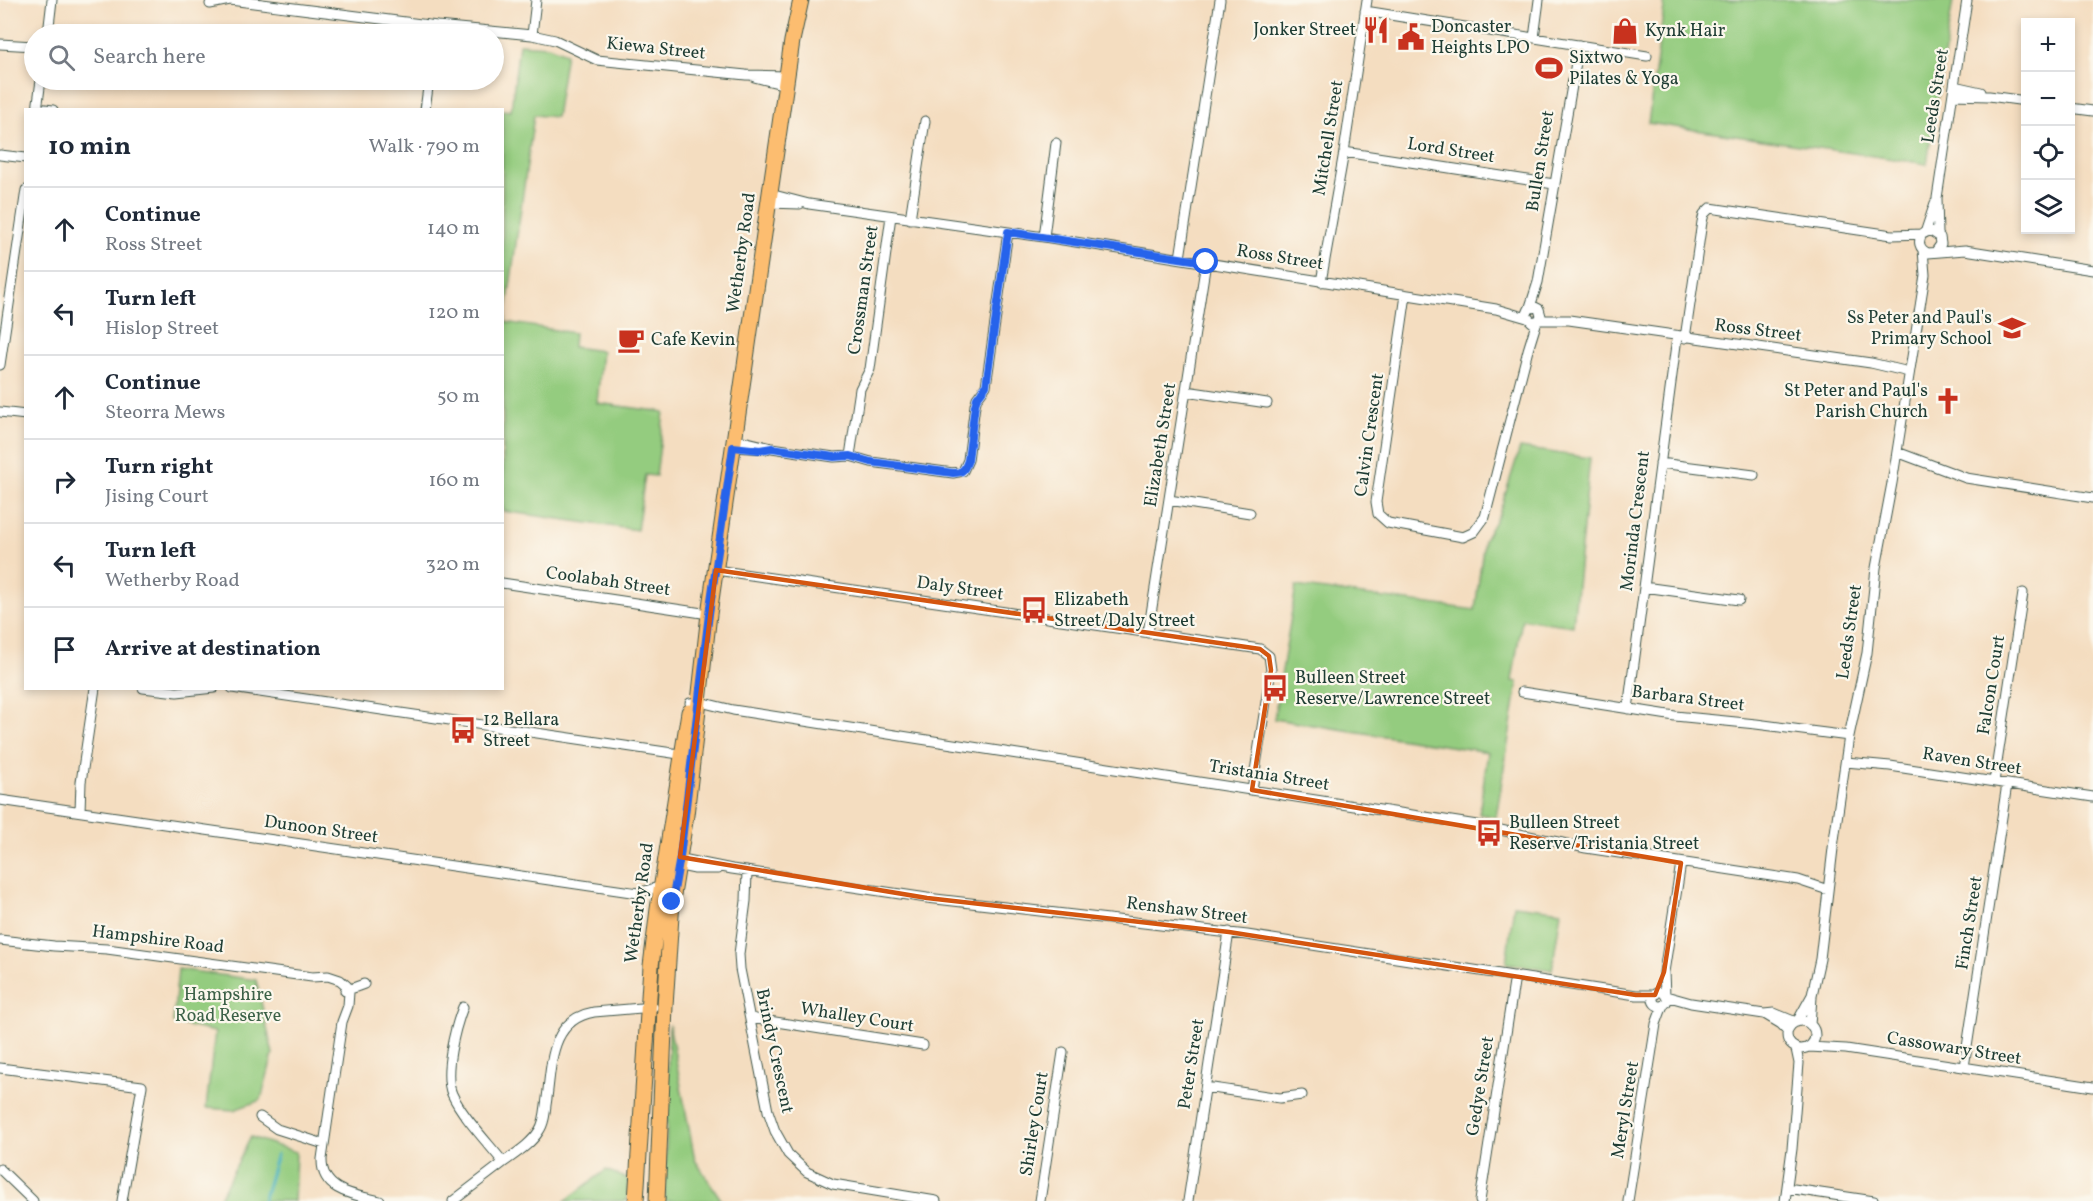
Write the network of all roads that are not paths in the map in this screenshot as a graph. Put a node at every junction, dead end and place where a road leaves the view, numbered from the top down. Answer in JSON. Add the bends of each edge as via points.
{"nodes":[{"id":1,"x":52,"y":0,"type":"edge"},
{"id":2,"x":536,"y":0,"type":"edge"},
{"id":3,"x":795,"y":0,"type":"edge"},
{"id":4,"x":801,"y":0,"type":"edge"},
{"id":5,"x":1220,"y":0,"type":"edge"},
{"id":6,"x":1367,"y":0,"type":"edge"},
{"id":7,"x":1539,"y":0,"type":"edge"},
{"id":8,"x":1967,"y":0,"type":"edge"},
{"id":9,"x":210,"y":4,"type":"dead end"},
{"id":10,"x":1365,"y":11,"type":"junction"},
{"id":11,"x":49,"y":24,"type":"edge"},
{"id":12,"x":395,"y":24,"type":"edge"},
{"id":13,"x":504,"y":34,"type":"edge"},
{"id":14,"x":532,"y":35,"type":"junction"},
{"id":15,"x":1534,"y":38,"type":"junction"},
{"id":16,"x":792,"y":41,"type":"junction"},
{"id":17,"x":0,"y":44,"type":"edge"},
{"id":18,"x":24,"y":45,"type":"edge"},
{"id":19,"x":1579,"y":45,"type":"junction"},
{"id":20,"x":1647,"y":56,"type":"dead end"},
{"id":21,"x":786,"y":81,"type":"junction"},
{"id":22,"x":40,"y":90,"type":"edge"},
{"id":23,"x":428,"y":90,"type":"edge"},
{"id":24,"x":1954,"y":90,"type":"junction"},
{"id":25,"x":2021,"y":100,"type":"edge"},
{"id":26,"x":37,"y":108,"type":"edge"},
{"id":27,"x":425,"y":108,"type":"edge"},
{"id":28,"x":2075,"y":109,"type":"edge"},
{"id":29,"x":2093,"y":111,"type":"edge"},
{"id":30,"x":925,"y":121,"type":"dead end"},
{"id":31,"x":1056,"y":143,"type":"dead end"},
{"id":32,"x":1344,"y":152,"type":"junction"},
{"id":33,"x":0,"y":155,"type":"edge"},
{"id":34,"x":24,"y":158,"type":"edge"},
{"id":35,"x":1554,"y":184,"type":"junction"},
{"id":36,"x":1937,"y":198,"type":"junction"},
{"id":37,"x":769,"y":199,"type":"junction"},
{"id":38,"x":24,"y":203,"type":"edge"},
{"id":39,"x":891,"y":216,"type":"junction"},
{"id":40,"x":910,"y":219,"type":"junction"},
{"id":41,"x":1008,"y":232,"type":"junction"},
{"id":42,"x":1924,"y":233,"type":"junction"},
{"id":43,"x":1892,"y":235,"type":"junction"},
{"id":44,"x":1044,"y":237,"type":"junction"},
{"id":45,"x":1939,"y":237,"type":"junction"},
{"id":46,"x":1921,"y":247,"type":"junction"},
{"id":47,"x":1965,"y":250,"type":"junction"},
{"id":48,"x":1935,"y":252,"type":"junction"},
{"id":49,"x":1180,"y":258,"type":"junction"},
{"id":50,"x":1206,"y":262,"type":"junction"},
{"id":51,"x":14,"y":268,"type":"junction"},
{"id":52,"x":24,"y":269,"type":"edge"},
{"id":53,"x":2093,"y":270,"type":"edge"},
{"id":54,"x":1925,"y":274,"type":"junction"},
{"id":55,"x":1321,"y":282,"type":"junction"},
{"id":56,"x":1406,"y":295,"type":"junction"},
{"id":57,"x":1534,"y":314,"type":"junction"},
{"id":58,"x":1681,"y":337,"type":"junction"},
{"id":59,"x":0,"y":365,"type":"edge"},
{"id":60,"x":1910,"y":369,"type":"junction"},
{"id":61,"x":1186,"y":391,"type":"junction"},
{"id":62,"x":1267,"y":403,"type":"dead end"},
{"id":63,"x":0,"y":412,"type":"edge"},
{"id":64,"x":24,"y":415,"type":"edge"},
{"id":65,"x":734,"y":443,"type":"junction"},
{"id":66,"x":1897,"y":452,"type":"junction"},
{"id":67,"x":850,"y":456,"type":"junction"},
{"id":68,"x":1660,"y":463,"type":"junction"},
{"id":69,"x":1754,"y":475,"type":"dead end"},
{"id":70,"x":2093,"y":498,"type":"edge"},
{"id":71,"x":1169,"y":500,"type":"junction"},
{"id":72,"x":1250,"y":513,"type":"dead end"},
{"id":73,"x":1474,"y":532,"type":"joint"},
{"id":74,"x":716,"y":570,"type":"junction"},
{"id":75,"x":504,"y":583,"type":"edge"},
{"id":76,"x":1644,"y":587,"type":"junction"},
{"id":77,"x":2023,"y":593,"type":"dead end"},
{"id":78,"x":1739,"y":600,"type":"dead end"},
{"id":79,"x":709,"y":614,"type":"junction"},
{"id":80,"x":1148,"y":633,"type":"junction"},
{"id":81,"x":95,"y":690,"type":"edge"},
{"id":82,"x":160,"y":690,"type":"edge"},
{"id":83,"x":196,"y":690,"type":"edge"},
{"id":84,"x":246,"y":690,"type":"edge"},
{"id":85,"x":1522,"y":692,"type":"dead end"},
{"id":86,"x":697,"y":704,"type":"junction"},
{"id":87,"x":1628,"y":709,"type":"junction"},
{"id":88,"x":1849,"y":736,"type":"junction"},
{"id":89,"x":688,"y":755,"type":"junction"},
{"id":90,"x":1846,"y":762,"type":"junction"},
{"id":91,"x":1994,"y":782,"type":"junction"},
{"id":92,"x":2007,"y":784,"type":"junction"},
{"id":93,"x":1252,"y":790,"type":"junction"},
{"id":94,"x":2093,"y":797,"type":"edge"},
{"id":95,"x":0,"y":800,"type":"edge"},
{"id":96,"x":77,"y":811,"type":"junction"},
{"id":97,"x":675,"y":861,"type":"junction"},
{"id":98,"x":1681,"y":863,"type":"junction"},
{"id":99,"x":751,"y":872,"type":"junction"},
{"id":100,"x":1828,"y":885,"type":"junction"},
{"id":101,"x":662,"y":886,"type":"junction"},
{"id":102,"x":638,"y":893,"type":"junction"},
{"id":103,"x":658,"y":909,"type":"junction"},
{"id":104,"x":1229,"y":932,"type":"junction"},
{"id":105,"x":0,"y":940,"type":"edge"},
{"id":106,"x":1515,"y":976,"type":"junction"},
{"id":107,"x":364,"y":984,"type":"dead end"},
{"id":108,"x":345,"y":990,"type":"junction"},
{"id":109,"x":1812,"y":994,"type":"junction"},
{"id":110,"x":1660,"y":999,"type":"junction"},
{"id":111,"x":664,"y":1006,"type":"junction"},
{"id":112,"x":463,"y":1007,"type":"dead end"},
{"id":113,"x":647,"y":1007,"type":"junction"},
{"id":114,"x":1764,"y":1014,"type":"junction"},
{"id":115,"x":750,"y":1018,"type":"junction"},
{"id":116,"x":1797,"y":1022,"type":"junction"},
{"id":117,"x":1810,"y":1025,"type":"junction"},
{"id":118,"x":1788,"y":1031,"type":"junction"},
{"id":119,"x":1815,"y":1036,"type":"junction"},
{"id":120,"x":923,"y":1045,"type":"dead end"},
{"id":121,"x":1808,"y":1047,"type":"junction"},
{"id":122,"x":1796,"y":1048,"type":"junction"},
{"id":123,"x":1846,"y":1049,"type":"junction"},
{"id":124,"x":1063,"y":1052,"type":"dead end"},
{"id":125,"x":1964,"y":1067,"type":"junction"},
{"id":126,"x":0,"y":1068,"type":"edge"},
{"id":127,"x":1798,"y":1078,"type":"junction"},
{"id":128,"x":2093,"y":1086,"type":"edge"},
{"id":129,"x":1206,"y":1087,"type":"junction"},
{"id":130,"x":1302,"y":1095,"type":"dead end"},
{"id":131,"x":260,"y":1117,"type":"dead end"},
{"id":132,"x":324,"y":1144,"type":"junction"},
{"id":133,"x":503,"y":1162,"type":"junction"},
{"id":134,"x":0,"y":1169,"type":"edge"},
{"id":135,"x":1787,"y":1188,"type":"junction"},
{"id":136,"x":33,"y":1201,"type":"edge"},
{"id":137,"x":122,"y":1201,"type":"edge"},
{"id":138,"x":380,"y":1201,"type":"edge"},
{"id":139,"x":453,"y":1201,"type":"edge"},
{"id":140,"x":636,"y":1201,"type":"edge"},
{"id":141,"x":657,"y":1201,"type":"edge"},
{"id":142,"x":936,"y":1201,"type":"edge"},
{"id":143,"x":1040,"y":1201,"type":"edge"},
{"id":144,"x":1188,"y":1201,"type":"edge"},
{"id":145,"x":1480,"y":1201,"type":"edge"},
{"id":146,"x":1628,"y":1201,"type":"edge"},
{"id":147,"x":1785,"y":1201,"type":"edge"},
{"id":148,"x":1874,"y":1201,"type":"edge"}],
"edges":[{"from":1,"to":11,"type":"street"},
{"from":2,"to":14,"type":"street"},
{"from":3,"to":16,"type":"main road","name":"Wetherby Road"},
{"from":4,"to":16,"type":"main road","name":"Wetherby Road"},
{"from":5,"to":49,"type":"street"},
{"from":6,"to":10,"type":"street","name":"Mitchell Street"},
{"from":7,"to":15,"type":"street"},
{"from":8,"to":24,"type":"street","name":"Leeds Street"},
{"from":9,"to":12,"type":"street","name":"Kiewa Street","via":[[230,0]]},
{"from":10,"to":15,"type":"street"},
{"from":10,"to":32,"type":"street","name":"Mitchell Street"},
{"from":13,"to":14,"type":"street","name":"Kiewa Street"},
{"from":14,"to":21,"type":"street","name":"Kiewa Street","via":[[555,40],[597,60]]},
{"from":15,"to":19,"type":"street"},
{"from":16,"to":21,"type":"main road","name":"Wetherby Road"},
{"from":17,"to":18,"type":"street"},
{"from":19,"to":20,"type":"street"},
{"from":19,"to":35,"type":"street","name":"Bullen Street"},
{"from":21,"to":37,"type":"main road","name":"Wetherby Road"},
{"from":22,"to":26,"type":"street"},
{"from":23,"to":27,"type":"street"},
{"from":24,"to":25,"type":"street"},
{"from":24,"to":36,"type":"street","name":"Leeds Street"},
{"from":28,"to":29,"type":"street"},
{"from":30,"to":40,"type":"street"},
{"from":31,"to":44,"type":"street"},
{"from":32,"to":35,"type":"street","name":"Lord Street"},
{"from":32,"to":55,"type":"street","name":"Mitchell Street"},
{"from":33,"to":34,"type":"street"},
{"from":35,"to":57,"type":"street","name":"Bullen Street"},
{"from":36,"to":42,"type":"street","name":"Leeds Street"},
{"from":36,"to":45,"type":"street","name":"Leeds Street"},
{"from":37,"to":39,"type":"street","name":"Ross Street"},
{"from":37,"to":65,"type":"main road","name":"Wetherby Road"},
{"from":38,"to":51,"type":"street"},
{"from":39,"to":40,"type":"street","name":"Ross Street"},
{"from":39,"to":67,"type":"street","name":"Crossman Street","via":[[870,369],[860,389]]},
{"from":40,"to":41,"type":"street","name":"Ross Street"},
{"from":41,"to":44,"type":"street","name":"Ross Street"},
{"from":41,"to":67,"type":"street","via":[[986,386],[975,405],[963,471],[941,472]]},
{"from":42,"to":43,"type":"street","name":"Morinda Crescent"},
{"from":42,"to":45,"type":"street","via":[[1931,231]]},
{"from":42,"to":46,"type":"street"},
{"from":43,"to":46,"type":"street","name":"Morinda Crescent"},
{"from":43,"to":58,"type":"street","name":"Morinda Crescent","via":[[1710,208],[1704,213]]},
{"from":44,"to":49,"type":"street","name":"Ross Street"},
{"from":45,"to":47,"type":"street"},
{"from":45,"to":48,"type":"street","via":[[1940,246]]},
{"from":46,"to":48,"type":"street","via":[[1928,253]]},
{"from":46,"to":54,"type":"street","name":"Leeds Street"},
{"from":47,"to":48,"type":"street"},
{"from":47,"to":53,"type":"street"},
{"from":48,"to":54,"type":"street","name":"Leeds Street"},
{"from":49,"to":50,"type":"street","name":"Ross Street"},
{"from":50,"to":55,"type":"street","name":"Ross Street"},
{"from":50,"to":61,"type":"street","name":"Elizabeth Street"},
{"from":51,"to":52,"type":"street"},
{"from":51,"to":59,"type":"street"},
{"from":54,"to":60,"type":"street","name":"Leeds Street"},
{"from":55,"to":56,"type":"street","name":"Ross Street"},
{"from":56,"to":57,"type":"street","name":"Ross Street"},
{"from":56,"to":73,"type":"street","name":"Calvin Crescent","via":[[1376,502],[1378,514],[1388,523],[1463,537]]},
{"from":57,"to":58,"type":"street","name":"Ross Street"},
{"from":57,"to":73,"type":"street","name":"Bullen Street","via":[[1485,517]]},
{"from":58,"to":60,"type":"street","name":"Ross Street"},
{"from":58,"to":68,"type":"street","name":"Morinda Crescent"},
{"from":60,"to":66,"type":"street","name":"Leeds Street"},
{"from":61,"to":62,"type":"street"},
{"from":61,"to":71,"type":"street","name":"Elizabeth Street"},
{"from":63,"to":64,"type":"street"},
{"from":65,"to":67,"type":"street"},
{"from":65,"to":74,"type":"main road","name":"Wetherby Road"},
{"from":66,"to":70,"type":"street","via":[[1966,478]]},
{"from":66,"to":88,"type":"street","name":"Leeds Street","via":[[1876,568],[1867,653]]},
{"from":68,"to":69,"type":"street"},
{"from":68,"to":76,"type":"street","name":"Morinda Crescent"},
{"from":71,"to":72,"type":"street"},
{"from":71,"to":80,"type":"street","name":"Elizabeth Street"},
{"from":74,"to":79,"type":"main road","name":"Wetherby Road"},
{"from":74,"to":80,"type":"street","name":"Daly Street"},
{"from":75,"to":79,"type":"street","name":"Coolabah Street"},
{"from":76,"to":78,"type":"street"},
{"from":76,"to":87,"type":"street","name":"Morinda Crescent"},
{"from":77,"to":91,"type":"street","name":"Falcon Court"},
{"from":79,"to":86,"type":"main road","name":"Wetherby Road"},
{"from":80,"to":93,"type":"street","name":"Daly Street","via":[[1254,648],[1269,656],[1271,670]]},
{"from":81,"to":96,"type":"street"},
{"from":82,"to":83,"type":"street"},
{"from":84,"to":89,"type":"street"},
{"from":85,"to":87,"type":"street","name":"Barbara Street"},
{"from":86,"to":89,"type":"main road","name":"Wetherby Road"},
{"from":86,"to":93,"type":"street","name":"Tristania Street"},
{"from":87,"to":88,"type":"street","name":"Barbara Street"},
{"from":88,"to":90,"type":"street","name":"Leeds Street"},
{"from":89,"to":97,"type":"main road","name":"Wetherby Road"},
{"from":90,"to":91,"type":"street","name":"Raven Street"},
{"from":90,"to":100,"type":"street","name":"Leeds Street"},
{"from":91,"to":92,"type":"street","name":"Raven Street"},
{"from":92,"to":94,"type":"street","name":"Raven Street"},
{"from":92,"to":125,"type":"street","name":"Finch Street"},
{"from":93,"to":98,"type":"street","name":"Tristania Street","via":[[1478,825]]},
{"from":95,"to":96,"type":"street","name":"Dunoon Street"},
{"from":96,"to":102,"type":"street","name":"Dunoon Street"},
{"from":97,"to":99,"type":"street","name":"Renshaw Street"},
{"from":97,"to":101,"type":"main road","name":"Wetherby Road"},
{"from":97,"to":111,"type":"main road","name":"Wetherby Road"},
{"from":98,"to":100,"type":"street","name":"Tristania Street"},
{"from":98,"to":110,"type":"street"},
{"from":99,"to":104,"type":"street","name":"Renshaw Street","via":[[936,899]]},
{"from":99,"to":115,"type":"street","name":"Brindy Crescent","via":[[739,961]]},
{"from":100,"to":109,"type":"street","name":"Leeds Street"},
{"from":101,"to":102,"type":"street","name":"Dunoon Street"},
{"from":101,"to":103,"type":"main road","name":"Wetherby Road"},
{"from":102,"to":103,"type":"street"},
{"from":103,"to":113,"type":"main road","name":"Wetherby Road"},
{"from":104,"to":106,"type":"street","name":"Renshaw Street"},
{"from":104,"to":129,"type":"street","name":"Peter Street"},
{"from":105,"to":108,"type":"street","name":"Hampshire Road","via":[[107,949],[312,977]]},
{"from":106,"to":110,"type":"street","name":"Renshaw Street"},
{"from":106,"to":145,"type":"street","name":"Gedye Street"},
{"from":107,"to":108,"type":"street"},
{"from":108,"to":132,"type":"street"},
{"from":109,"to":116,"type":"street","name":"Leeds Street"},
{"from":109,"to":117,"type":"street","name":"Leeds Street"},
{"from":110,"to":114,"type":"street","name":"Renshaw Street"},
{"from":110,"to":146,"type":"street","name":"Meryl Street"},
{"from":111,"to":113,"type":"street"},
{"from":111,"to":141,"type":"main road","name":"Wetherby Road"},
{"from":112,"to":133,"type":"street","via":[[450,1064],[450,1087]]},
{"from":113,"to":133,"type":"street","via":[[584,1013],[564,1028],[556,1043],[541,1128]]},
{"from":113,"to":140,"type":"main road","name":"Wetherby Road"},
{"from":114,"to":116,"type":"street","name":"Renshaw Street","via":[[1774,1013]]},
{"from":114,"to":118,"type":"street","name":"Renshaw Street"},
{"from":115,"to":120,"type":"street","name":"Whalley Court"},
{"from":115,"to":142,"type":"street","name":"Brindy Crescent","via":[[770,1118],[783,1148],[793,1160],[813,1176],[833,1184]]},
{"from":116,"to":117,"type":"street"},
{"from":116,"to":118,"type":"street"},
{"from":117,"to":119,"type":"street"},
{"from":118,"to":122,"type":"street","via":[[1788,1040]]},
{"from":119,"to":121,"type":"street"},
{"from":119,"to":123,"type":"street"},
{"from":121,"to":122,"type":"street"},
{"from":121,"to":123,"type":"street","name":"Cassowary Street"},
{"from":121,"to":127,"type":"street"},
{"from":122,"to":127,"type":"street"},
{"from":123,"to":125,"type":"street","name":"Cassowary Street"},
{"from":124,"to":143,"type":"street","name":"Shirley Court"},
{"from":125,"to":128,"type":"street","name":"Cassowary Street"},
{"from":126,"to":137,"type":"street","via":[[142,1086]]},
{"from":127,"to":135,"type":"street"},
{"from":129,"to":130,"type":"street","via":[[1280,1098]]},
{"from":129,"to":144,"type":"street","name":"Peter Street"},
{"from":131,"to":132,"type":"street","via":[[277,1129]]},
{"from":132,"to":138,"type":"street","via":[[322,1168],[331,1185]]},
{"from":133,"to":139,"type":"street"},
{"from":134,"to":136,"type":"street"},
{"from":135,"to":147,"type":"street"},
{"from":135,"to":148,"type":"street"}]}
